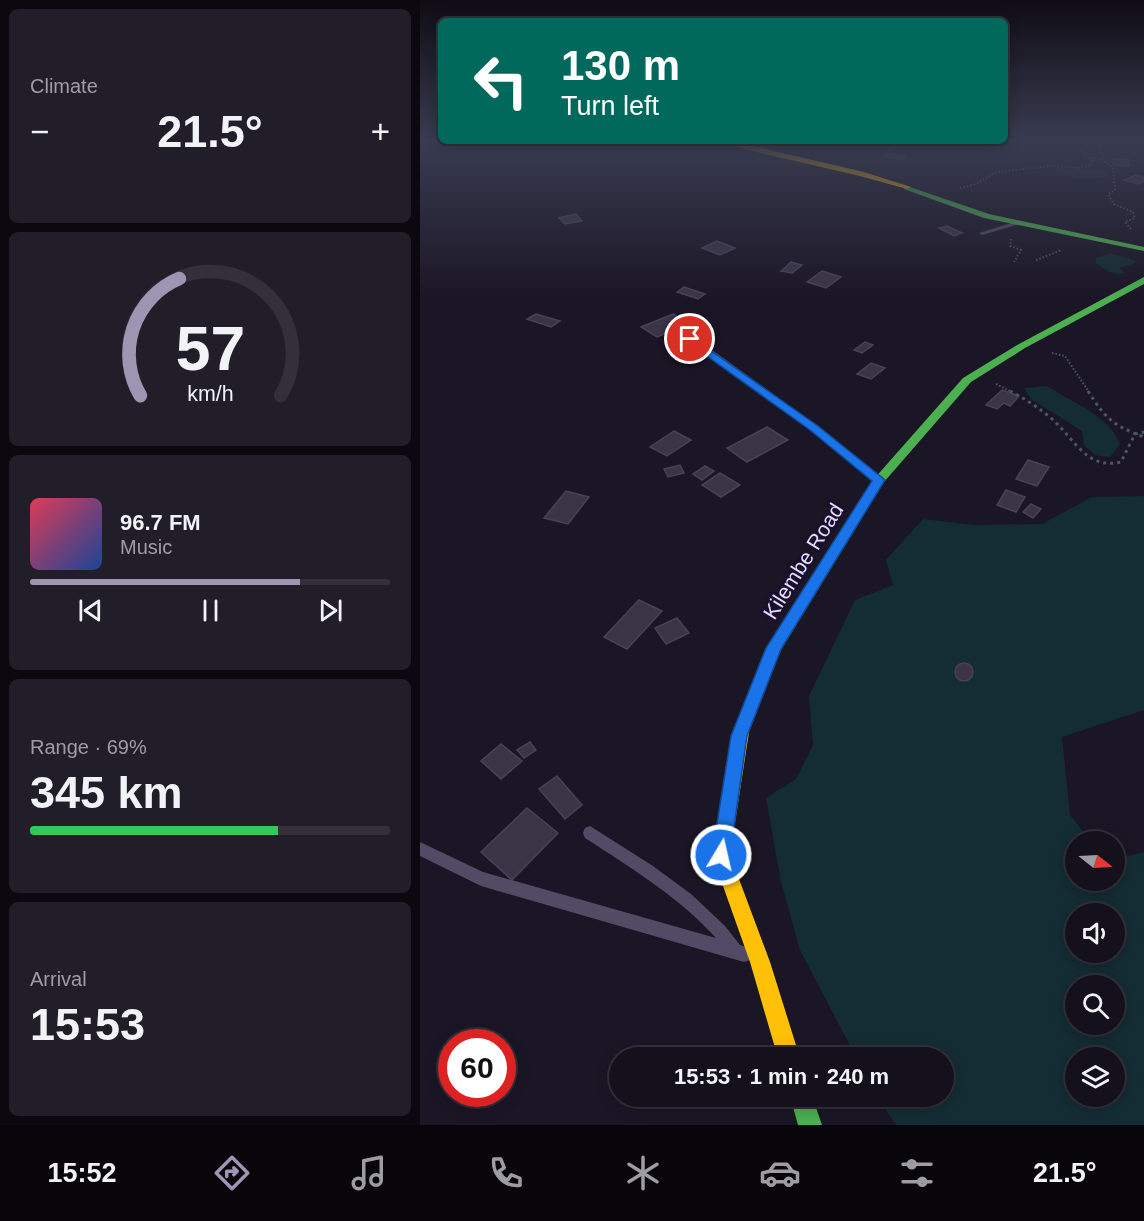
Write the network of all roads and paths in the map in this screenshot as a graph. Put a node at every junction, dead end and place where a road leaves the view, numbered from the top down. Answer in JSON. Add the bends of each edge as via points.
{"nodes":[{"id":1,"x":922,"y":194,"type":"edge"},
{"id":2,"x":1109,"y":194,"type":"edge"},
{"id":3,"x":1016,"y":226,"type":"junction"},
{"id":4,"x":1132,"y":231,"type":"dead end"},
{"id":5,"x":982,"y":233,"type":"dead end"},
{"id":6,"x":1144,"y":249,"type":"edge"},
{"id":7,"x":1014,"y":262,"type":"dead end"},
{"id":8,"x":1144,"y":280,"type":"edge"},
{"id":9,"x":690,"y":339,"type":"dead end"},
{"id":10,"x":1022,"y":346,"type":"junction"},
{"id":11,"x":977,"y":374,"type":"junction"},
{"id":12,"x":1144,"y":432,"type":"edge"},
{"id":13,"x":1135,"y":434,"type":"junction"},
{"id":14,"x":1144,"y":437,"type":"edge"},
{"id":15,"x":879,"y":480,"type":"junction"},
{"id":16,"x":590,"y":832,"type":"dead end"},
{"id":17,"x":420,"y":849,"type":"edge"},
{"id":18,"x":734,"y":949,"type":"junction"},
{"id":19,"x":760,"y":962,"type":"junction"},
{"id":20,"x":786,"y":1047,"type":"edge"},
{"id":21,"x":804,"y":1107,"type":"edge"},
{"id":22,"x":810,"y":1125,"type":"edge"}],
"edges":[{"from":1,"to":3,"type":"main road"},
{"from":2,"to":4,"type":"path","via":[[1114,204],[1134,212],[1134,218],[1125,222]]},
{"from":3,"to":5,"type":"lane"},
{"from":3,"to":6,"type":"main road"},
{"from":3,"to":7,"type":"path","via":[[1010,246],[1021,250]]},
{"from":8,"to":10,"type":"main road","name":"Kilembe Road"},
{"from":9,"to":15,"type":"lane"},
{"from":10,"to":11,"type":"main road","name":"Kilembe Road"},
{"from":10,"to":13,"type":"path","via":[[1065,356],[1101,411],[1117,427]]},
{"from":11,"to":13,"type":"path","via":[[1022,397],[1053,419],[1087,458],[1112,465],[1121,462]]},
{"from":11,"to":15,"type":"main road","name":"Kilembe Road","via":[[967,380]]},
{"from":12,"to":13,"type":"path"},
{"from":13,"to":14,"type":"path"},
{"from":15,"to":19,"type":"main road","name":"Kilembe Road","via":[[774,648],[739,736],[721,855]]},
{"from":16,"to":18,"type":"lane","via":[[675,892],[713,923]]},
{"from":17,"to":18,"type":"lane","via":[[481,879]]},
{"from":18,"to":19,"type":"lane"},
{"from":19,"to":20,"type":"main road","name":"Kilembe Road"},
{"from":21,"to":22,"type":"main road"}]}
